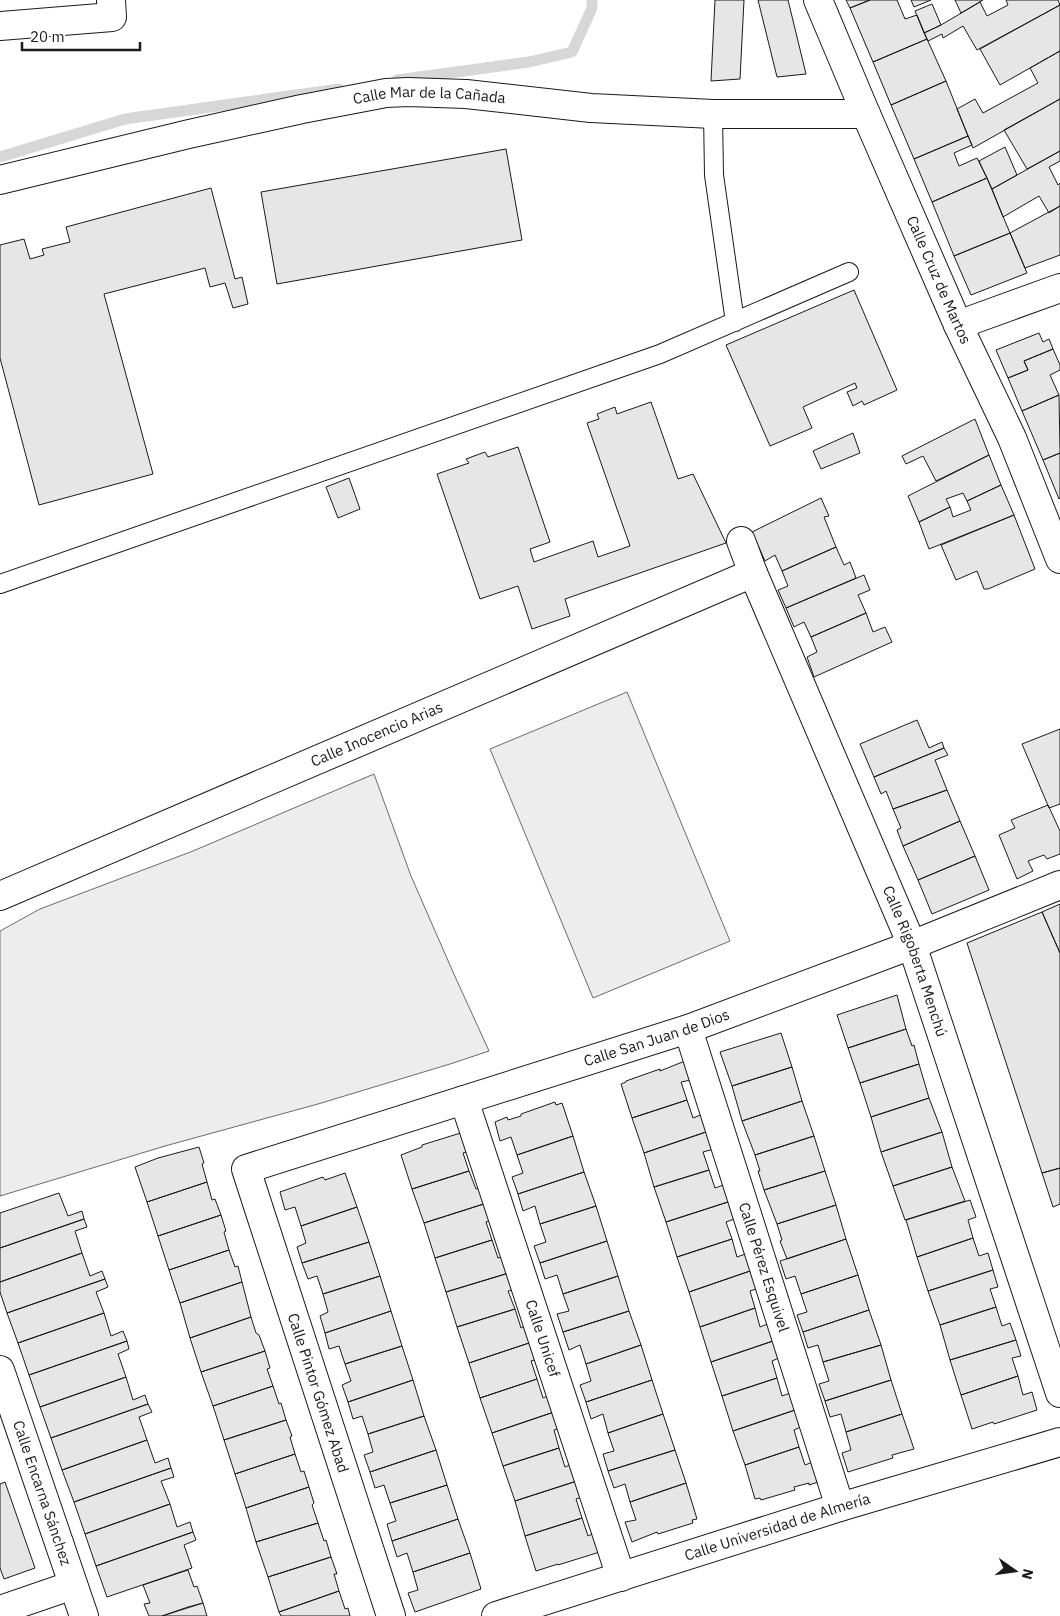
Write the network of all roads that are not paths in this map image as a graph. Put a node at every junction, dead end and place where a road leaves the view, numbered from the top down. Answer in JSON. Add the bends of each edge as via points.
{"nodes":[{"id":1,"x":818,"y":0,"type":"edge"},
{"id":2,"x":111,"y":9,"type":"edge"},
{"id":3,"x":0,"y":26,"type":"edge"},
{"id":4,"x":713,"y":114,"type":"junction"},
{"id":5,"x":866,"y":114,"type":"junction"},
{"id":6,"x":0,"y":180,"type":"edge"},
{"id":7,"x":849,"y":272,"type":"dead end"},
{"id":8,"x":1060,"y":288,"type":"edge"},
{"id":9,"x":734,"y":322,"type":"junction"},
{"id":10,"x":958,"y":325,"type":"junction"},
{"id":11,"x":741,"y":541,"type":"dead end"},
{"id":12,"x":1060,"y":559,"type":"edge"},
{"id":13,"x":753,"y":573,"type":"junction"},
{"id":14,"x":0,"y":584,"type":"edge"},
{"id":15,"x":1060,"y":885,"type":"edge"},
{"id":16,"x":0,"y":896,"type":"edge"},
{"id":17,"x":912,"y":945,"type":"junction"},
{"id":18,"x":688,"y":1029,"type":"junction"},
{"id":19,"x":464,"y":1100,"type":"junction"},
{"id":20,"x":246,"y":1169,"type":"joint"},
{"id":21,"x":0,"y":1370,"type":"edge"},
{"id":22,"x":1060,"y":1393,"type":"edge"},
{"id":23,"x":1060,"y":1442,"type":"edge"},
{"id":24,"x":840,"y":1506,"type":"junction"},
{"id":25,"x":621,"y":1577,"type":"junction"},
{"id":26,"x":73,"y":1585,"type":"junction"},
{"id":27,"x":0,"y":1610,"type":"edge"},
{"id":28,"x":84,"y":1616,"type":"edge"},
{"id":29,"x":391,"y":1616,"type":"edge"},
{"id":30,"x":496,"y":1616,"type":"edge"}],
"edges":[{"from":1,"to":5,"type":"street","name":"Calle Cruz de Martos"},
{"from":2,"to":3,"type":"street"},
{"from":4,"to":5,"type":"street","name":"Calle Mar de la Cañada"},
{"from":4,"to":6,"type":"street","name":"Calle Mar de la Cañada","via":[[591,108],[466,94],[386,93],[189,134]]},
{"from":4,"to":9,"type":"lane","via":[[714,175]]},
{"from":5,"to":10,"type":"street","name":"Calle Cruz de Martos"},
{"from":7,"to":9,"type":"lane"},
{"from":8,"to":10,"type":"street"},
{"from":9,"to":14,"type":"lane","via":[[660,354]]},
{"from":10,"to":12,"type":"street","name":"Calle Cruz de Martos","via":[[1012,438]]},
{"from":11,"to":13,"type":"street","name":"Calle Rigoberta Menchú"},
{"from":13,"to":16,"type":"street","name":"Calle Inocencio Arias"},
{"from":13,"to":17,"type":"street","name":"Calle Rigoberta Menchú"},
{"from":15,"to":17,"type":"street","name":"Calle San Juan de Dios"},
{"from":17,"to":18,"type":"street","name":"Calle San Juan de Dios"},
{"from":17,"to":22,"type":"street","name":"Calle Rigoberta Menchú"},
{"from":18,"to":19,"type":"street","name":"Calle San Juan de Dios"},
{"from":18,"to":24,"type":"street","name":"Calle Pérez Esquivel"},
{"from":19,"to":20,"type":"street","name":"Calle San Juan de Dios"},
{"from":19,"to":25,"type":"street","name":"Calle Unicef"},
{"from":20,"to":29,"type":"street","name":"Calle Pintor Gómez Abad"},
{"from":21,"to":26,"type":"street","name":"Calle Encarna Sánchez"},
{"from":23,"to":24,"type":"street","name":"Calle Universidad de Almería"},
{"from":24,"to":25,"type":"street","name":"Calle Universidad de Almería"},
{"from":25,"to":30,"type":"street","name":"Calle Universidad de Almería"},
{"from":26,"to":27,"type":"street"},
{"from":26,"to":28,"type":"street","name":"Calle Encarna Sánchez"}]}
